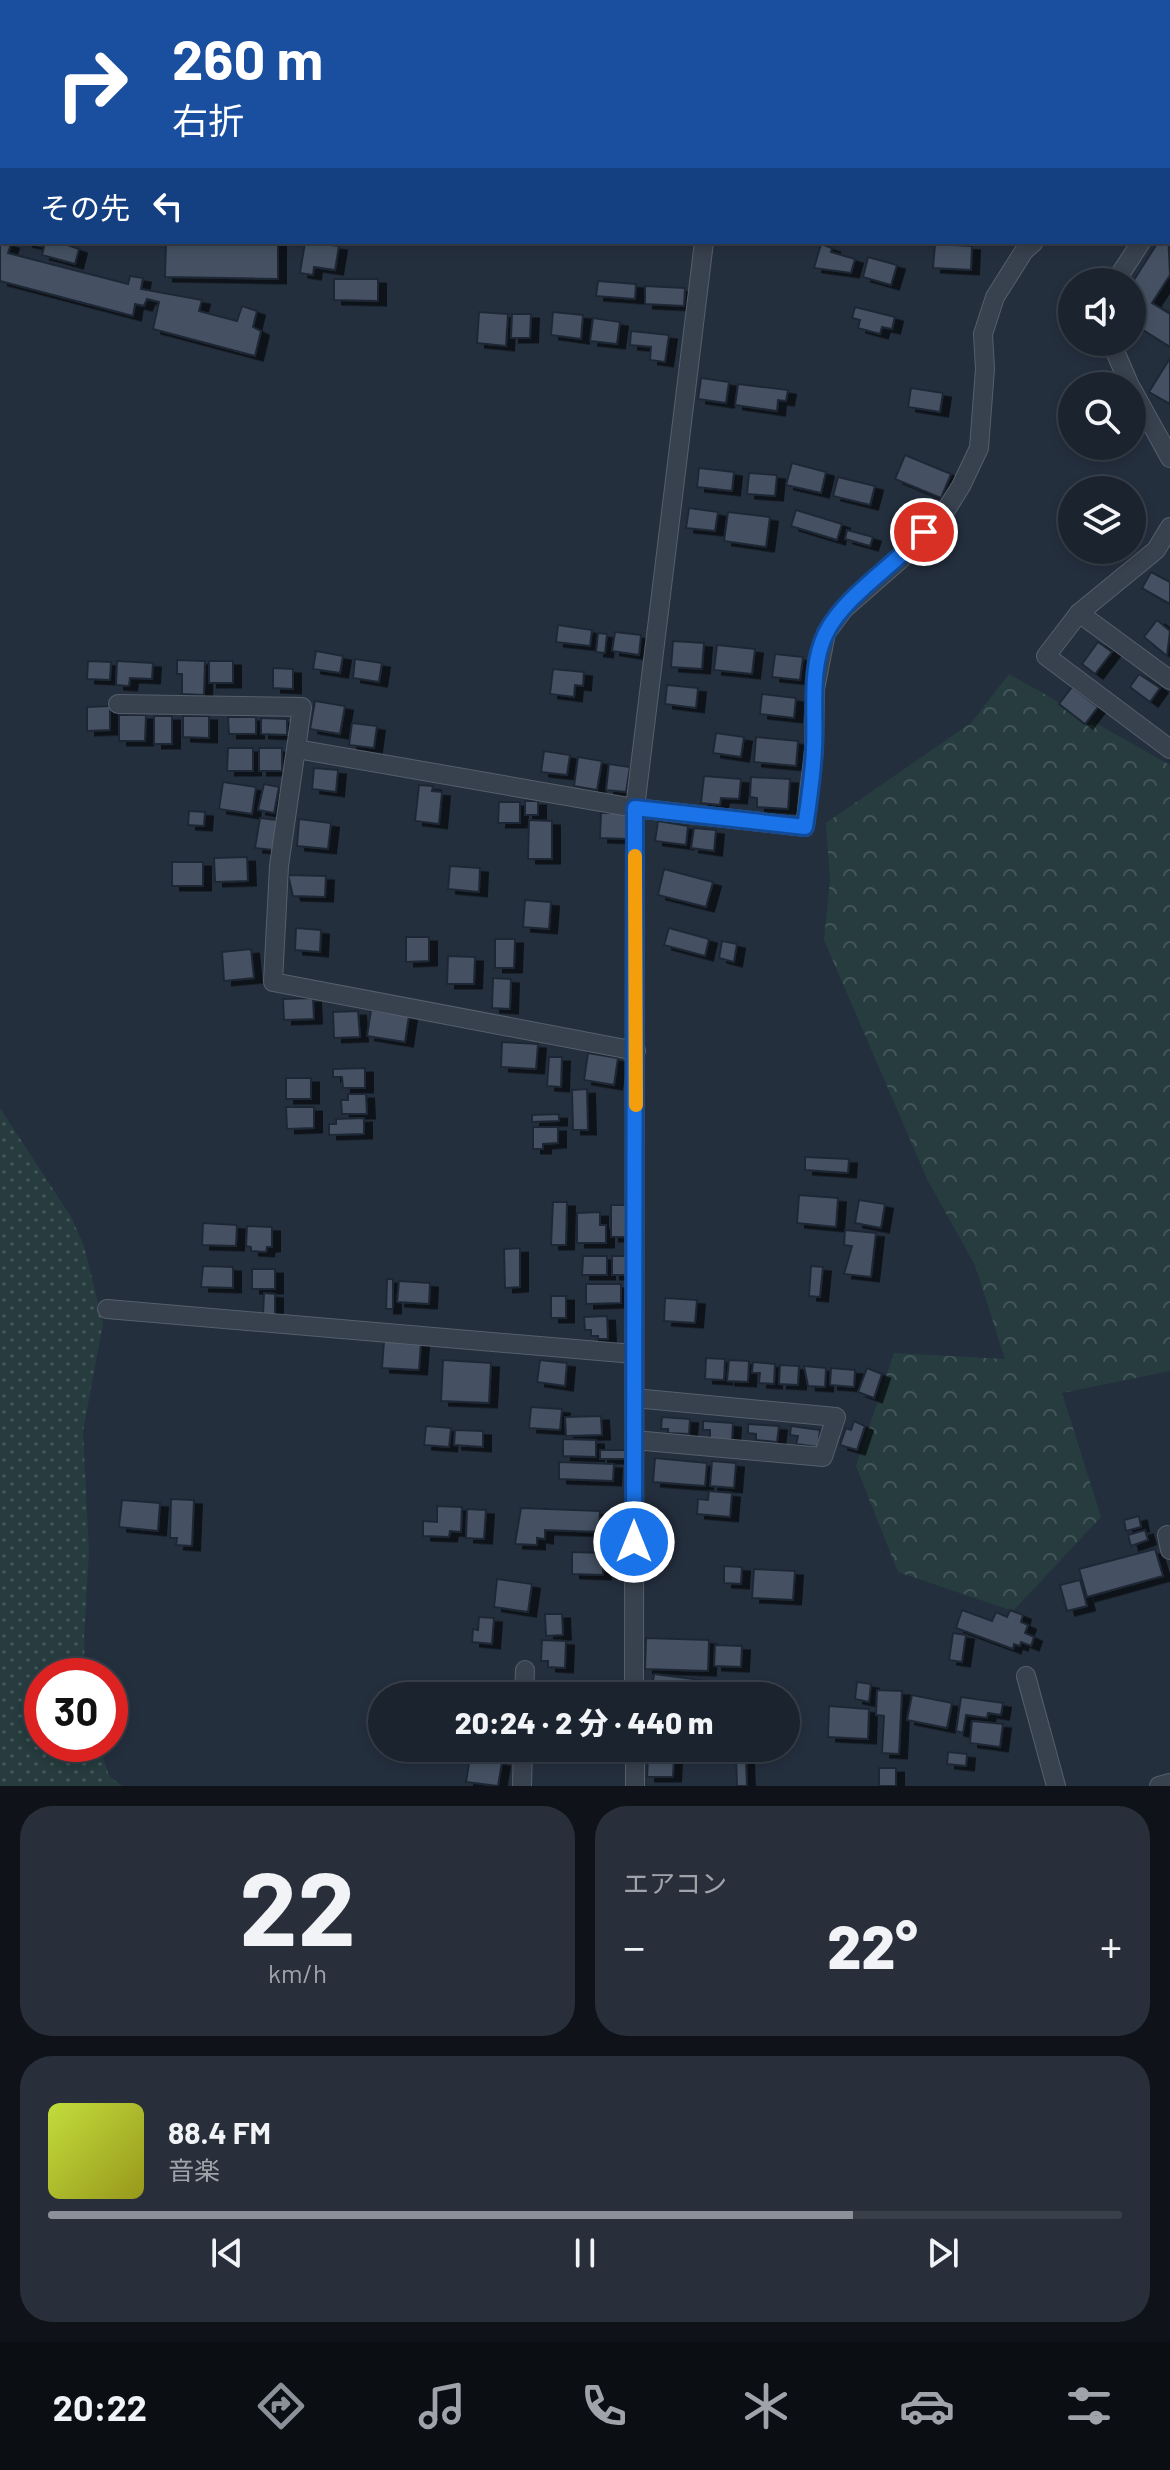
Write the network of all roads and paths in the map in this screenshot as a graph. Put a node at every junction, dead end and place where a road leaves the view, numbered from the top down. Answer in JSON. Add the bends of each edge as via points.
{"nodes":[{"id":1,"x":704,"y":244,"type":"edge"},
{"id":2,"x":1032,"y":244,"type":"edge"},
{"id":3,"x":1140,"y":244,"type":"edge"},
{"id":4,"x":1124,"y":268,"type":"edge"},
{"id":5,"x":1146,"y":415,"type":"edge"},
{"id":6,"x":1170,"y":458,"type":"edge"},
{"id":7,"x":1170,"y":527,"type":"edge"},
{"id":8,"x":1079,"y":613,"type":"junction"},
{"id":9,"x":1170,"y":680,"type":"edge"},
{"id":10,"x":118,"y":704,"type":"dead end"},
{"id":11,"x":297,"y":749,"type":"junction"},
{"id":12,"x":1170,"y":749,"type":"edge"},
{"id":13,"x":635,"y":808,"type":"junction"},
{"id":14,"x":636,"y":1051,"type":"junction"},
{"id":15,"x":107,"y":1309,"type":"dead end"},
{"id":16,"x":634,"y":1354,"type":"junction"},
{"id":17,"x":634,"y":1398,"type":"junction"},
{"id":18,"x":634,"y":1440,"type":"junction"},
{"id":19,"x":525,"y":1670,"type":"dead end"},
{"id":20,"x":1026,"y":1676,"type":"dead end"},
{"id":21,"x":525,"y":1682,"type":"edge"},
{"id":22,"x":634,"y":1682,"type":"edge"},
{"id":23,"x":523,"y":1762,"type":"edge"},
{"id":24,"x":635,"y":1762,"type":"edge"},
{"id":25,"x":1170,"y":1783,"type":"edge"},
{"id":26,"x":522,"y":1786,"type":"edge"},
{"id":27,"x":635,"y":1786,"type":"edge"},
{"id":28,"x":1056,"y":1786,"type":"edge"},
{"id":29,"x":1159,"y":1786,"type":"edge"}],
"edges":[{"from":1,"to":13,"type":"street"},
{"from":2,"to":13,"type":"street","via":[[995,297],[983,334],[979,448],[961,486],[944,513],[826,633],[815,689],[805,827]]},
{"from":3,"to":4,"type":"street"},
{"from":5,"to":6,"type":"street"},
{"from":7,"to":8,"type":"street","via":[[1156,550]]},
{"from":8,"to":9,"type":"street"},
{"from":8,"to":12,"type":"street","via":[[1046,656]]},
{"from":10,"to":11,"type":"street","via":[[302,707]]},
{"from":11,"to":13,"type":"street"},
{"from":11,"to":14,"type":"street","via":[[279,866],[273,982]]},
{"from":13,"to":14,"type":"street"},
{"from":14,"to":16,"type":"street"},
{"from":15,"to":16,"type":"street"},
{"from":16,"to":17,"type":"street"},
{"from":17,"to":18,"type":"street"},
{"from":17,"to":18,"type":"street","via":[[836,1417],[823,1457]]},
{"from":18,"to":22,"type":"street"},
{"from":19,"to":21,"type":"street"},
{"from":20,"to":28,"type":"street"},
{"from":23,"to":26,"type":"street"},
{"from":24,"to":27,"type":"street"},
{"from":25,"to":29,"type":"street"}]}
